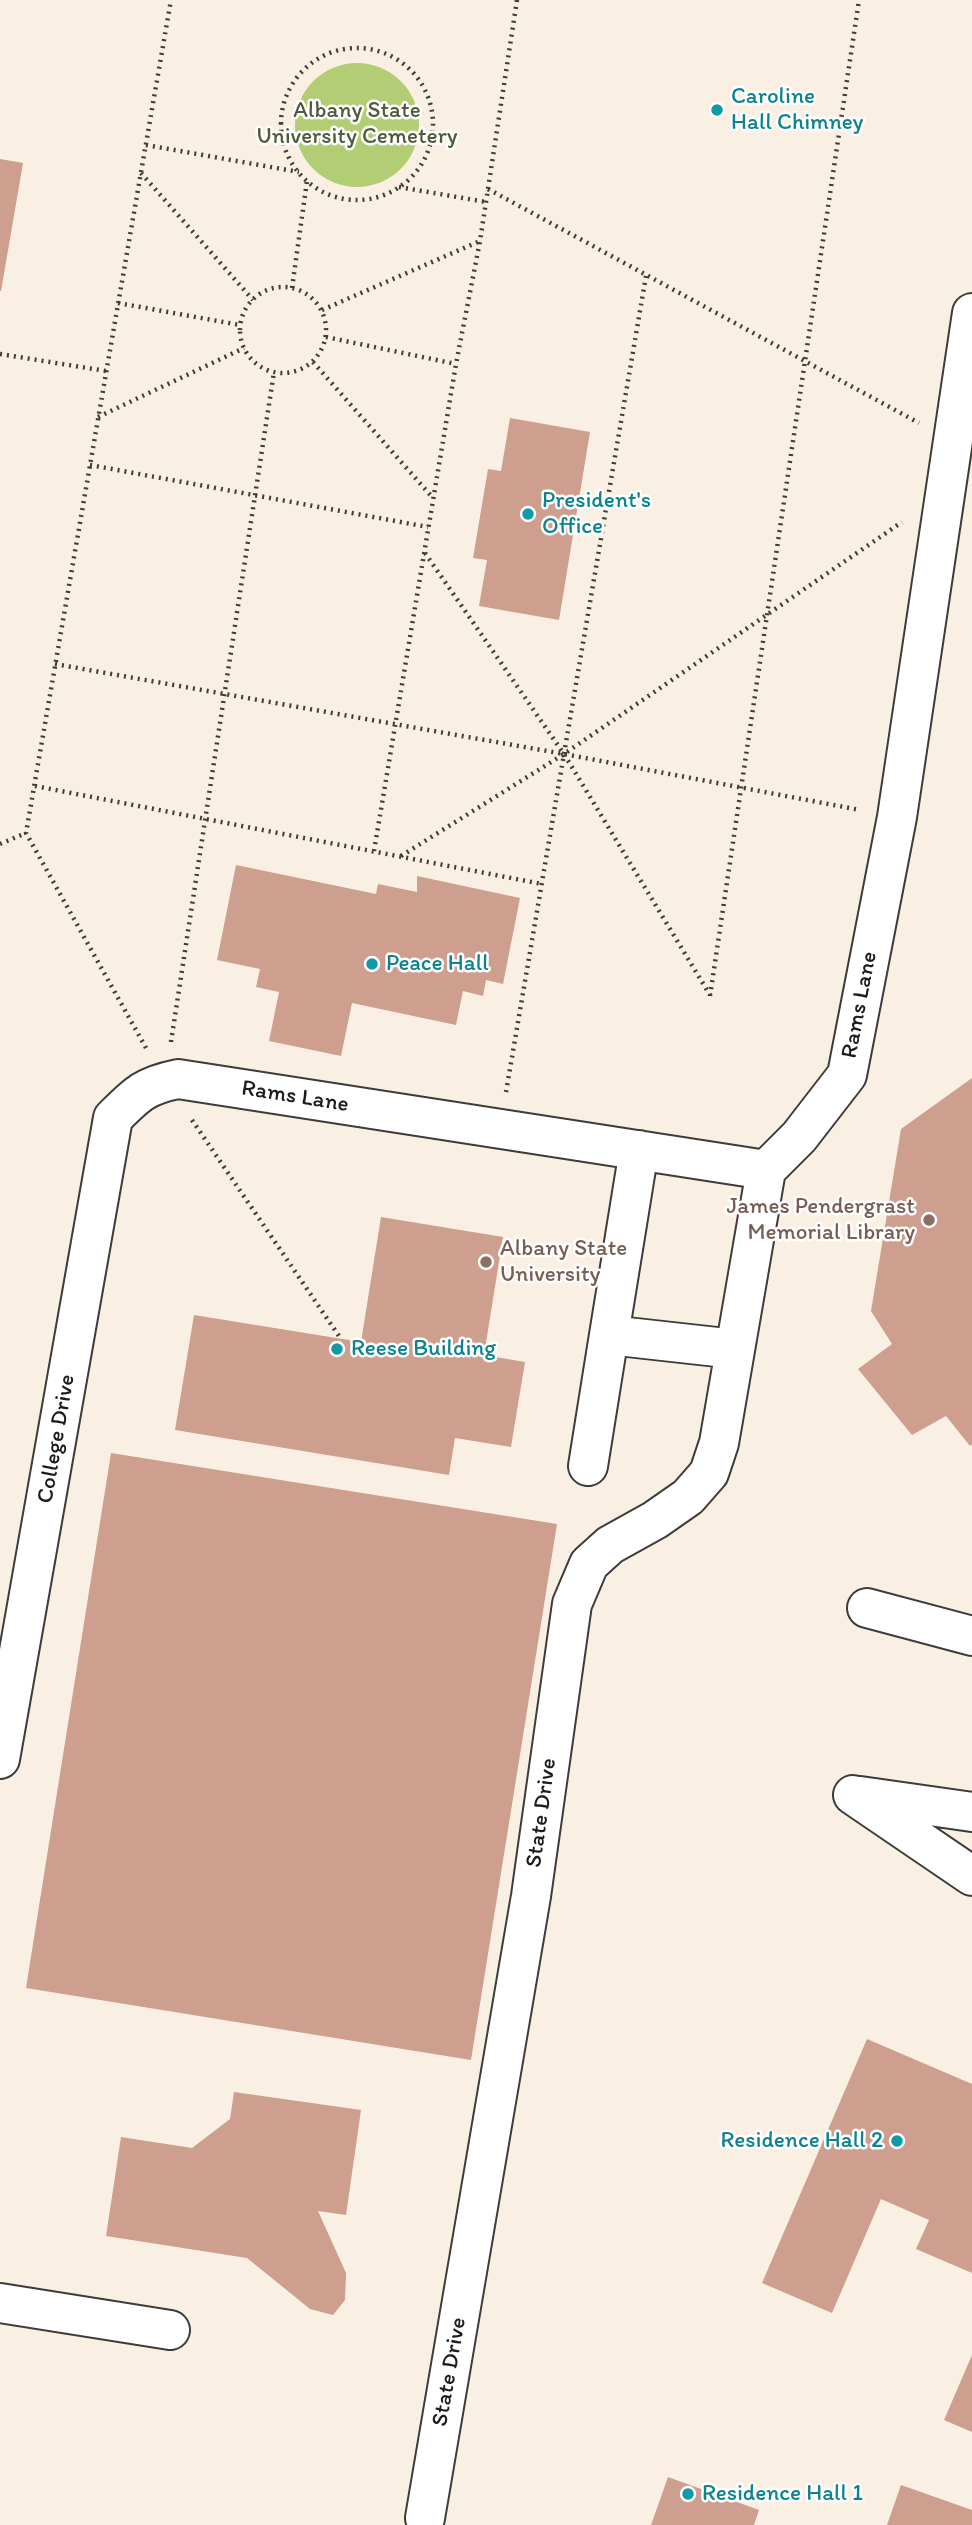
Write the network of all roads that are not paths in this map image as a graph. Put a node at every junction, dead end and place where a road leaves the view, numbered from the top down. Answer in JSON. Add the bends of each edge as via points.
{"nodes":[{"id":1,"x":972,"y":313,"type":"edge"},
{"id":2,"x":113,"y":1118,"type":"joint"},
{"id":3,"x":639,"y":1150,"type":"junction"},
{"id":4,"x":766,"y":1170,"type":"junction"},
{"id":5,"x":609,"y":1335,"type":"junction"},
{"id":6,"x":735,"y":1349,"type":"junction"},
{"id":7,"x":588,"y":1466,"type":"dead end"},
{"id":8,"x":867,"y":1608,"type":"dead end"},
{"id":9,"x":972,"y":1636,"type":"edge"},
{"id":10,"x":0,"y":1759,"type":"edge"},
{"id":11,"x":972,"y":1812,"type":"edge"},
{"id":12,"x":972,"y":1876,"type":"edge"},
{"id":13,"x":0,"y":2303,"type":"edge"},
{"id":14,"x":170,"y":2330,"type":"dead end"},
{"id":15,"x":425,"y":2518,"type":"dead end"}],
"edges":[{"from":1,"to":4,"type":"street","name":"Rams Lane","via":[[897,817],[847,1075]]},
{"from":2,"to":3,"type":"street","name":"Rams Lane","via":[[138,1093],[178,1079]]},
{"from":2,"to":10,"type":"street","name":"College Drive"},
{"from":3,"to":4,"type":"street","name":"Rams Lane"},
{"from":3,"to":5,"type":"street"},
{"from":4,"to":6,"type":"street","name":"State Drive"},
{"from":5,"to":6,"type":"street"},
{"from":5,"to":7,"type":"street"},
{"from":6,"to":15,"type":"street","name":"State Drive","via":[[719,1443],[709,1473],[688,1497],[610,1545],[589,1564],[572,1604],[531,1896]]},
{"from":8,"to":9,"type":"street"},
{"from":11,"to":12,"type":"street","via":[[853,1795]]},
{"from":13,"to":14,"type":"street"}]}
